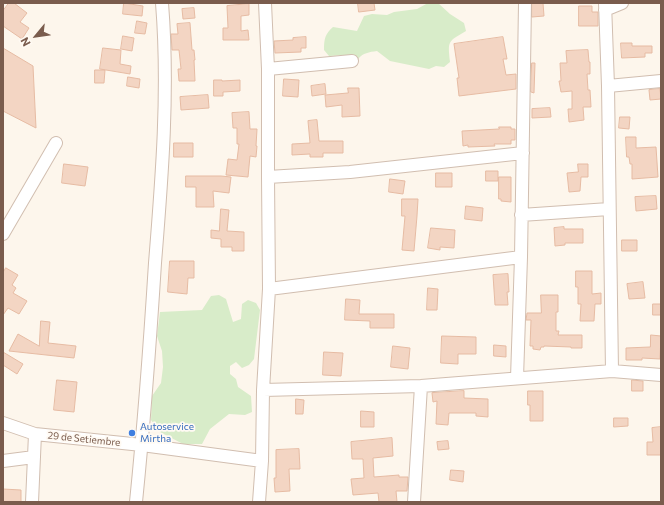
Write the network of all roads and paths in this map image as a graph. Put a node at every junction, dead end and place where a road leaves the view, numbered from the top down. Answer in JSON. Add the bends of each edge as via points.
{"nodes":[{"id":1,"x":162,"y":3,"type":"edge"},
{"id":2,"x":265,"y":3,"type":"edge"},
{"id":3,"x":526,"y":3,"type":"edge"},
{"id":4,"x":622,"y":3,"type":"edge"},
{"id":5,"x":605,"y":6,"type":"edge"},
{"id":6,"x":352,"y":61,"type":"dead end"},
{"id":7,"x":268,"y":69,"type":"junction"},
{"id":8,"x":661,"y":81,"type":"edge"},
{"id":9,"x":608,"y":86,"type":"junction"},
{"id":10,"x":56,"y":143,"type":"dead end"},
{"id":11,"x":523,"y":153,"type":"junction"},
{"id":12,"x":268,"y":177,"type":"junction"},
{"id":13,"x":609,"y":209,"type":"junction"},
{"id":14,"x":521,"y":214,"type":"junction"},
{"id":15,"x":3,"y":234,"type":"edge"},
{"id":16,"x":521,"y":257,"type":"junction"},
{"id":17,"x":269,"y":288,"type":"junction"},
{"id":18,"x":612,"y":371,"type":"junction"},
{"id":19,"x":661,"y":375,"type":"edge"},
{"id":20,"x":517,"y":378,"type":"junction"},
{"id":21,"x":421,"y":386,"type":"junction"},
{"id":22,"x":263,"y":390,"type":"junction"},
{"id":23,"x":3,"y":423,"type":"edge"},
{"id":24,"x":35,"y":434,"type":"junction"},
{"id":25,"x":142,"y":445,"type":"junction"},
{"id":26,"x":34,"y":457,"type":"junction"},
{"id":27,"x":3,"y":461,"type":"edge"},
{"id":28,"x":262,"y":461,"type":"junction"},
{"id":29,"x":32,"y":502,"type":"edge"},
{"id":30,"x":136,"y":502,"type":"edge"},
{"id":31,"x":259,"y":502,"type":"edge"},
{"id":32,"x":414,"y":502,"type":"edge"}],
"edges":[{"from":1,"to":25,"type":"street","via":[[163,164]]},
{"from":2,"to":7,"type":"street"},
{"from":3,"to":11,"type":"street"},
{"from":4,"to":5,"type":"street"},
{"from":5,"to":9,"type":"street"},
{"from":6,"to":7,"type":"street"},
{"from":7,"to":12,"type":"street"},
{"from":8,"to":9,"type":"street"},
{"from":9,"to":13,"type":"street"},
{"from":10,"to":15,"type":"street"},
{"from":11,"to":12,"type":"street","via":[[350,172]]},
{"from":11,"to":14,"type":"street"},
{"from":12,"to":17,"type":"street"},
{"from":13,"to":14,"type":"street"},
{"from":13,"to":18,"type":"street"},
{"from":14,"to":16,"type":"street"},
{"from":16,"to":17,"type":"street"},
{"from":16,"to":20,"type":"street"},
{"from":17,"to":22,"type":"street"},
{"from":18,"to":19,"type":"street"},
{"from":18,"to":20,"type":"street"},
{"from":20,"to":21,"type":"street"},
{"from":21,"to":22,"type":"street"},
{"from":21,"to":32,"type":"street"},
{"from":22,"to":28,"type":"street"},
{"from":23,"to":24,"type":"street","name":"29 de Setiembre"},
{"from":24,"to":25,"type":"street","name":"29 de Setiembre"},
{"from":24,"to":26,"type":"street"},
{"from":25,"to":28,"type":"street","name":"29 de Setiembre"},
{"from":25,"to":30,"type":"street"},
{"from":26,"to":27,"type":"street"},
{"from":26,"to":29,"type":"street"},
{"from":28,"to":31,"type":"street"}]}
